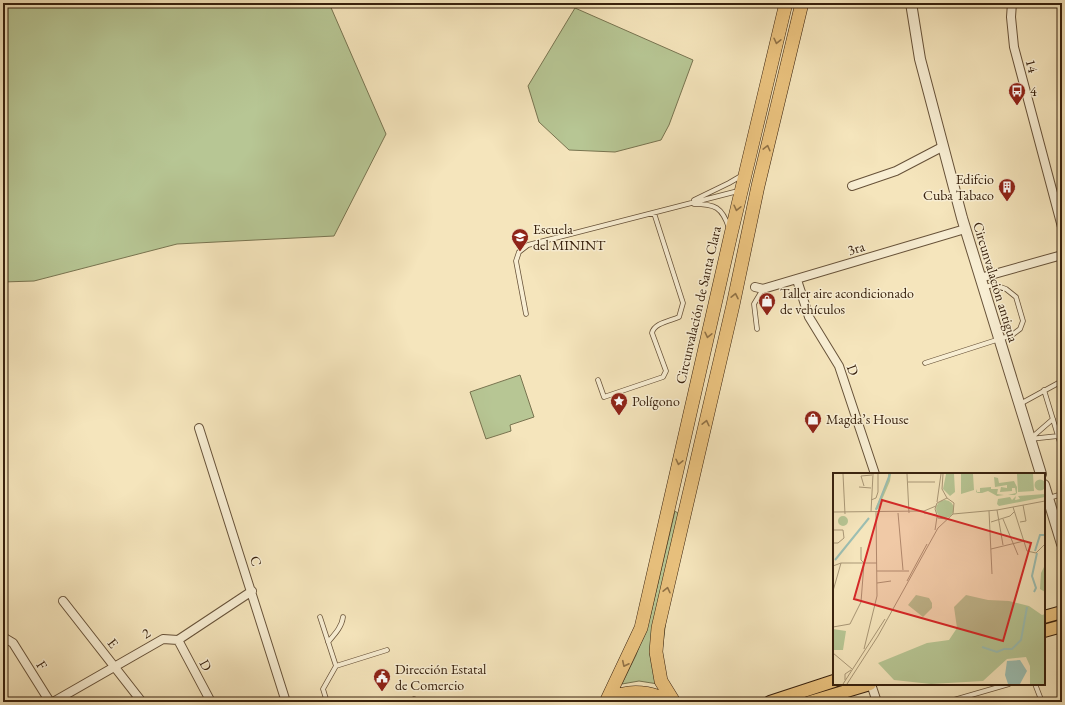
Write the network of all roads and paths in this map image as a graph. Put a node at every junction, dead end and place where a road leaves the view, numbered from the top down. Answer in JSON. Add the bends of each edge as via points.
{"nodes":[{"id":1,"x":786,"y":3,"type":"edge"},
{"id":2,"x":802,"y":3,"type":"edge"},
{"id":3,"x":911,"y":3,"type":"edge"},
{"id":4,"x":1012,"y":3,"type":"edge"},
{"id":5,"x":942,"y":147,"type":"junction"},
{"id":6,"x":745,"y":173,"type":"junction"},
{"id":7,"x":852,"y":186,"type":"dead end"},
{"id":8,"x":749,"y":189,"type":"junction"},
{"id":9,"x":685,"y":205,"type":"junction"},
{"id":10,"x":654,"y":213,"type":"junction"},
{"id":11,"x":1062,"y":227,"type":"edge"},
{"id":12,"x":965,"y":229,"type":"junction"},
{"id":13,"x":731,"y":234,"type":"junction"},
{"id":14,"x":1062,"y":255,"type":"edge"},
{"id":15,"x":796,"y":280,"type":"junction"},
{"id":16,"x":981,"y":283,"type":"junction"},
{"id":17,"x":759,"y":288,"type":"joint"},
{"id":18,"x":526,"y":314,"type":"dead end"},
{"id":19,"x":756,"y":329,"type":"dead end"},
{"id":20,"x":999,"y":339,"type":"junction"},
{"id":21,"x":925,"y":363,"type":"dead end"},
{"id":22,"x":598,"y":380,"type":"dead end"},
{"id":23,"x":1062,"y":381,"type":"edge"},
{"id":24,"x":1044,"y":390,"type":"junction"},
{"id":25,"x":1019,"y":404,"type":"junction"},
{"id":26,"x":1053,"y":419,"type":"junction"},
{"id":27,"x":199,"y":428,"type":"dead end"},
{"id":28,"x":1058,"y":436,"type":"junction"},
{"id":29,"x":1030,"y":439,"type":"junction"},
{"id":30,"x":1062,"y":449,"type":"edge"},
{"id":31,"x":875,"y":473,"type":"edge"},
{"id":32,"x":1041,"y":473,"type":"edge"},
{"id":33,"x":1045,"y":488,"type":"edge"},
{"id":34,"x":1062,"y":494,"type":"edge"},
{"id":35,"x":1048,"y":499,"type":"junction"},
{"id":36,"x":1062,"y":544,"type":"edge"},
{"id":37,"x":252,"y":591,"type":"junction"},
{"id":38,"x":63,"y":601,"type":"dead end"},
{"id":39,"x":1062,"y":612,"type":"edge"},
{"id":40,"x":320,"y":617,"type":"dead end"},
{"id":41,"x":343,"y":617,"type":"dead end"},
{"id":42,"x":1045,"y":617,"type":"edge"},
{"id":43,"x":1062,"y":626,"type":"edge"},
{"id":44,"x":1045,"y":631,"type":"edge"},
{"id":45,"x":3,"y":637,"type":"edge"},
{"id":46,"x":178,"y":640,"type":"junction"},
{"id":47,"x":328,"y":642,"type":"junction"},
{"id":48,"x":387,"y":650,"type":"dead end"},
{"id":49,"x":336,"y":666,"type":"junction"},
{"id":50,"x":114,"y":667,"type":"junction"},
{"id":51,"x":833,"y":681,"type":"edge"},
{"id":52,"x":867,"y":685,"type":"edge"},
{"id":53,"x":870,"y":685,"type":"edge"},
{"id":54,"x":1005,"y":685,"type":"edge"},
{"id":55,"x":1035,"y":685,"type":"edge"},
{"id":56,"x":414,"y":699,"type":"dead end"},
{"id":57,"x":50,"y":702,"type":"edge"},
{"id":58,"x":53,"y":702,"type":"edge"},
{"id":59,"x":142,"y":702,"type":"edge"},
{"id":60,"x":211,"y":702,"type":"edge"},
{"id":61,"x":286,"y":702,"type":"edge"},
{"id":62,"x":327,"y":702,"type":"edge"},
{"id":63,"x":422,"y":702,"type":"edge"},
{"id":64,"x":606,"y":702,"type":"edge"},
{"id":65,"x":669,"y":702,"type":"edge"},
{"id":66,"x":674,"y":702,"type":"edge"},
{"id":67,"x":770,"y":702,"type":"edge"},
{"id":68,"x":810,"y":702,"type":"edge"},
{"id":69,"x":877,"y":702,"type":"edge"},
{"id":70,"x":947,"y":702,"type":"edge"},
{"id":71,"x":1042,"y":702,"type":"edge"}],
"edges":[{"from":1,"to":6,"type":"highway","name":"Circunvalación de Santa Clara","one_way":true},
{"from":8,"to":2,"type":"highway","name":"Circunvalación de Santa Clara","one_way":true},
{"from":3,"to":5,"type":"street","name":"Circunvalación antigua","via":[[920,59]]},
{"from":4,"to":11,"type":"street","name":"14","via":[[1014,47]]},
{"from":5,"to":7,"type":"street","via":[[896,171]]},
{"from":5,"to":12,"type":"street","name":"Circunvalación antigua"},
{"from":6,"to":8,"type":"highway","name":"Circunvalación de Santa Clara"},
{"from":6,"to":9,"type":"lane"},
{"from":8,"to":9,"type":"lane"},
{"from":8,"to":13,"type":"highway","name":"Circunvalación de Santa Clara","one_way":true},
{"from":66,"to":8,"type":"highway","name":"Circunvalación de Santa Clara","one_way":true,"via":[[661,681],[656,652],[658,628],[733,305]]},
{"from":9,"to":10,"type":"lane"},
{"from":9,"to":13,"type":"lane","via":[[708,204],[716,207],[725,216]]},
{"from":10,"to":18,"type":"lane","via":[[528,245],[519,252],[516,261]]},
{"from":10,"to":22,"type":"lane","via":[[683,303],[679,317],[656,325],[653,329],[652,333],[666,371],[663,376],[604,397]]},
{"from":12,"to":15,"type":"street","name":"3ra"},
{"from":12,"to":16,"type":"street","name":"Circunvalación antigua"},
{"from":13,"to":64,"type":"highway","name":"Circunvalación de Santa Clara","one_way":true,"via":[[642,628]]},
{"from":14,"to":16,"type":"street"},
{"from":15,"to":17,"type":"street","name":"3ra"},
{"from":15,"to":31,"type":"street","name":"D","via":[[809,317],[839,366]]},
{"from":16,"to":20,"type":"street","name":"Circunvalación antigua"},
{"from":16,"to":20,"type":"lane","via":[[1006,289],[1016,297],[1023,321],[1020,329]]},
{"from":17,"to":19,"type":"lane","via":[[754,304]]},
{"from":20,"to":21,"type":"lane"},
{"from":20,"to":25,"type":"street","name":"Circunvalación antigua"},
{"from":23,"to":24,"type":"lane"},
{"from":24,"to":25,"type":"lane"},
{"from":24,"to":26,"type":"lane"},
{"from":25,"to":29,"type":"street","name":"Circunvalación antigua"},
{"from":26,"to":28,"type":"lane"},
{"from":26,"to":29,"type":"lane"},
{"from":27,"to":37,"type":"street","name":"C"},
{"from":28,"to":29,"type":"lane"},
{"from":28,"to":30,"type":"lane"},
{"from":29,"to":32,"type":"street","name":"Circunvalación antigua"},
{"from":33,"to":35,"type":"street"},
{"from":34,"to":35,"type":"lane"},
{"from":35,"to":36,"type":"street"},
{"from":37,"to":46,"type":"street","name":"2"},
{"from":37,"to":61,"type":"street","name":"C"},
{"from":38,"to":50,"type":"street","name":"E"},
{"from":39,"to":42,"type":"main road"},
{"from":40,"to":47,"type":"lane"},
{"from":41,"to":47,"type":"lane","via":[[339,628]]},
{"from":43,"to":44,"type":"main road"},
{"from":45,"to":57,"type":"street","name":"F","via":[[13,643]]},
{"from":46,"to":50,"type":"street","name":"2","via":[[163,639]]},
{"from":46,"to":60,"type":"street","name":"D"},
{"from":47,"to":49,"type":"lane"},
{"from":48,"to":49,"type":"lane"},
{"from":49,"to":62,"type":"lane","via":[[323,689]]},
{"from":50,"to":58,"type":"street","name":"2"},
{"from":50,"to":59,"type":"street","name":"E"},
{"from":51,"to":67,"type":"main road"},
{"from":52,"to":68,"type":"main road"},
{"from":53,"to":69,"type":"street"},
{"from":54,"to":70,"type":"lane"},
{"from":55,"to":71,"type":"lane"},
{"from":56,"to":63,"type":"lane"},
{"from":64,"to":65,"type":"highway","via":[[624,694],[643,693],[661,697]]}]}
